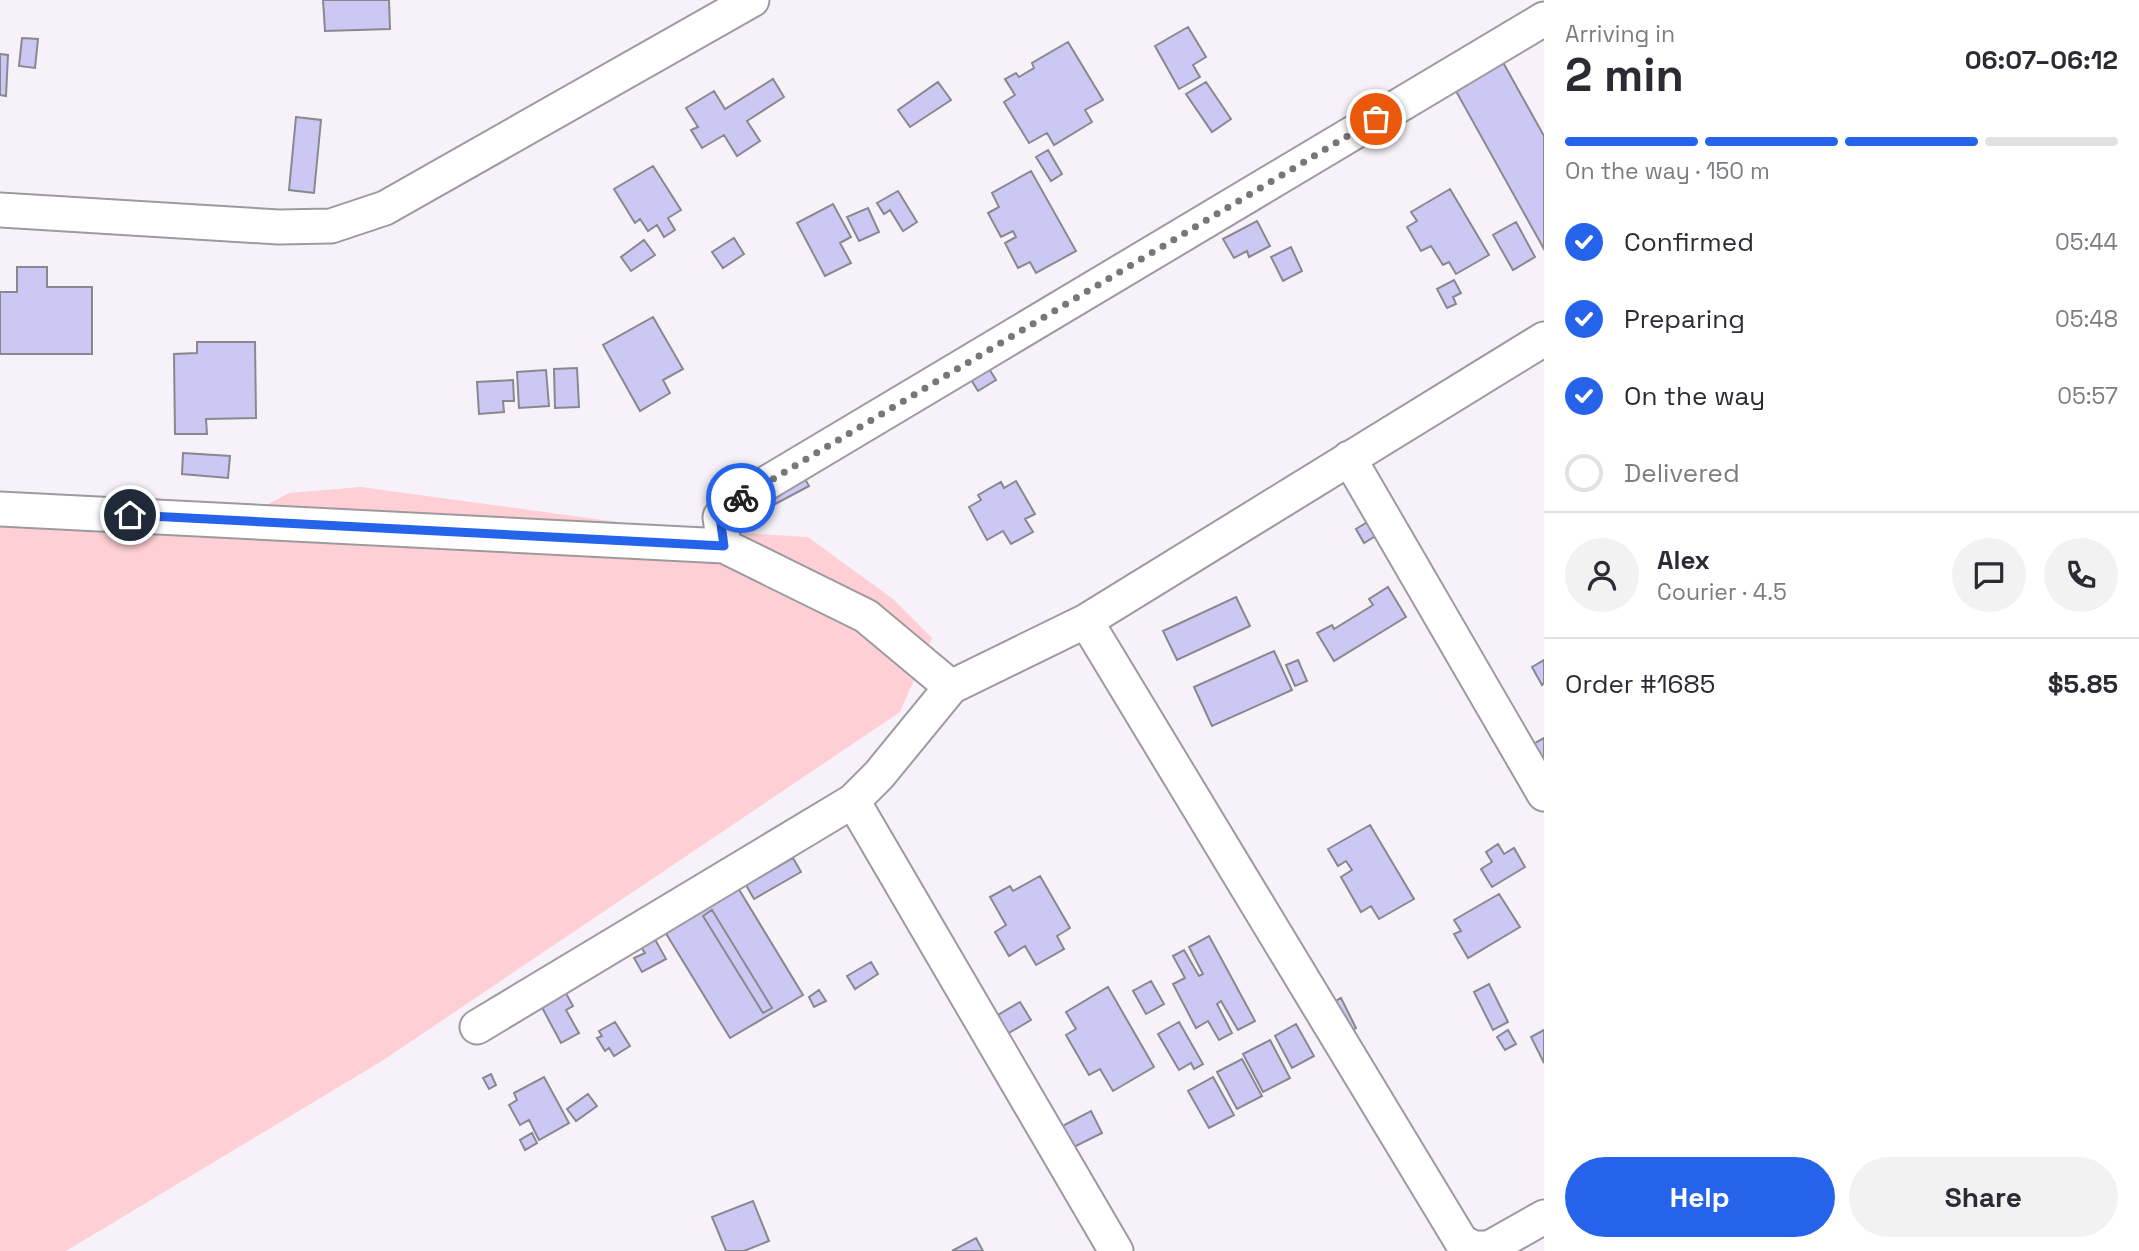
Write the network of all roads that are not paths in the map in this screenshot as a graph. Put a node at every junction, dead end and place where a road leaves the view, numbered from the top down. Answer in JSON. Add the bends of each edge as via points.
{"nodes":[{"id":1,"x":752,"y":0,"type":"edge"},
{"id":2,"x":1536,"y":0,"type":"edge"},
{"id":3,"x":1544,"y":17,"type":"edge"},
{"id":4,"x":0,"y":210,"type":"edge"},
{"id":5,"x":1544,"y":339,"type":"edge"},
{"id":6,"x":1349,"y":458,"type":"junction"},
{"id":7,"x":0,"y":509,"type":"edge"},
{"id":8,"x":724,"y":546,"type":"junction"},
{"id":9,"x":1086,"y":621,"type":"junction"},
{"id":10,"x":951,"y":687,"type":"junction"},
{"id":11,"x":1544,"y":794,"type":"edge"},
{"id":12,"x":853,"y":801,"type":"junction"},
{"id":13,"x":477,"y":1027,"type":"dead end"},
{"id":14,"x":1544,"y":1217,"type":"edge"},
{"id":15,"x":1116,"y":1251,"type":"edge"}],
"edges":[{"from":1,"to":4,"type":"street","via":[[385,208],[331,226],[279,227]]},
{"from":2,"to":3,"type":"street"},
{"from":3,"to":8,"type":"street","via":[[728,506],[720,517]]},
{"from":5,"to":6,"type":"street"},
{"from":6,"to":9,"type":"street"},
{"from":6,"to":11,"type":"street"},
{"from":7,"to":8,"type":"street"},
{"from":8,"to":10,"type":"street","via":[[866,616]]},
{"from":9,"to":10,"type":"street"},
{"from":9,"to":14,"type":"street","via":[[1461,1241],[1473,1248],[1489,1248]]},
{"from":10,"to":12,"type":"street"},
{"from":12,"to":13,"type":"street"},
{"from":12,"to":15,"type":"street"}]}
